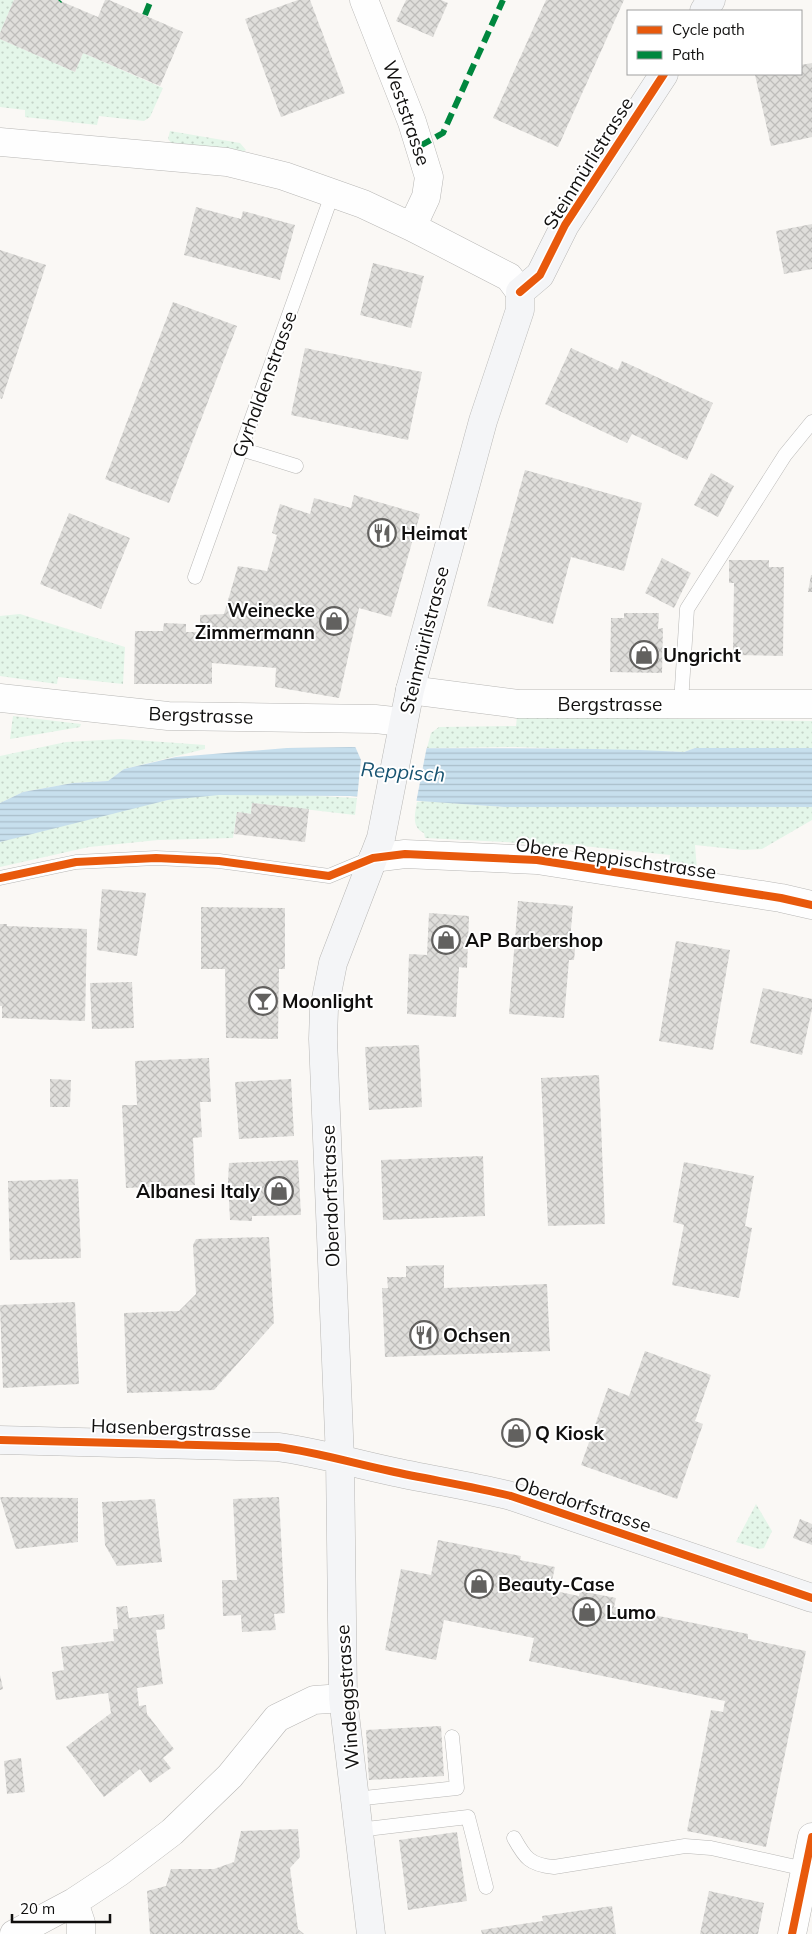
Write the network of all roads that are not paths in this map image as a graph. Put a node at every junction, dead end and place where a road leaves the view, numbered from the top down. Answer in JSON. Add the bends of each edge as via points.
{"nodes":[{"id":1,"x":366,"y":0,"type":"edge"},
{"id":2,"x":663,"y":75,"type":"edge"},
{"id":3,"x":0,"y":142,"type":"edge"},
{"id":4,"x":333,"y":192,"type":"junction"},
{"id":5,"x":412,"y":227,"type":"junction"},
{"id":6,"x":520,"y":292,"type":"junction"},
{"id":7,"x":812,"y":422,"type":"edge"},
{"id":8,"x":240,"y":449,"type":"junction"},
{"id":9,"x":296,"y":466,"type":"dead end"},
{"id":10,"x":195,"y":576,"type":"dead end"},
{"id":11,"x":410,"y":690,"type":"junction"},
{"id":12,"x":0,"y":698,"type":"edge"},
{"id":13,"x":681,"y":703,"type":"junction"},
{"id":14,"x":812,"y":704,"type":"edge"},
{"id":15,"x":401,"y":731,"type":"junction"},
{"id":16,"x":373,"y":858,"type":"junction"},
{"id":17,"x":0,"y":878,"type":"edge"},
{"id":18,"x":812,"y":905,"type":"edge"},
{"id":19,"x":0,"y":1440,"type":"edge"},
{"id":20,"x":340,"y":1459,"type":"junction"},
{"id":21,"x":812,"y":1598,"type":"edge"},
{"id":22,"x":343,"y":1698,"type":"junction"},
{"id":23,"x":452,"y":1737,"type":"dead end"},
{"id":24,"x":355,"y":1799,"type":"junction"},
{"id":25,"x":358,"y":1830,"type":"junction"},
{"id":26,"x":812,"y":1837,"type":"edge"},
{"id":27,"x":514,"y":1838,"type":"dead end"},
{"id":28,"x":805,"y":1869,"type":"junction"},
{"id":29,"x":486,"y":1887,"type":"dead end"},
{"id":30,"x":74,"y":1902,"type":"junction"},
{"id":31,"x":14,"y":1934,"type":"edge"},
{"id":32,"x":81,"y":1934,"type":"edge"},
{"id":33,"x":371,"y":1934,"type":"edge"},
{"id":34,"x":792,"y":1934,"type":"edge"}],
"edges":[{"from":1,"to":5,"type":"street","name":"Weststrasse","via":[[429,177],[426,197]]},
{"from":2,"to":6,"type":"street","name":"Steinmürlistrasse","via":[[565,226],[540,274]]},
{"from":3,"to":4,"type":"street","via":[[227,162]]},
{"from":4,"to":5,"type":"street"},
{"from":4,"to":8,"type":"lane","name":"Gyrhaldenstrasse"},
{"from":5,"to":6,"type":"street","via":[[509,277]]},
{"from":6,"to":11,"type":"street","name":"Steinmürlistrasse","via":[[520,310],[482,421]]},
{"from":7,"to":13,"type":"lane","via":[[785,455],[687,609]]},
{"from":8,"to":9,"type":"lane"},
{"from":8,"to":10,"type":"lane","name":"Gyrhaldenstrasse"},
{"from":11,"to":13,"type":"street","name":"Bergstrasse","via":[[518,704]]},
{"from":11,"to":15,"type":"street","name":"Steinmürlistrasse"},
{"from":12,"to":15,"type":"street","name":"Bergstrasse","via":[[168,716],[375,719]]},
{"from":13,"to":14,"type":"street","name":"Bergstrasse"},
{"from":15,"to":16,"type":"street","name":"Oberdorfstrasse","via":[[381,838]]},
{"from":16,"to":17,"type":"lane","name":"Obere Reppischstrasse","via":[[329,876],[219,861],[156,858],[76,862]]},
{"from":16,"to":18,"type":"street","name":"Obere Reppischstrasse","via":[[405,854],[537,860]]},
{"from":16,"to":20,"type":"street","name":"Oberdorfstrasse","via":[[333,963],[324,1010]]},
{"from":19,"to":20,"type":"street","name":"Hasenbergstrasse","via":[[278,1447]]},
{"from":20,"to":21,"type":"street","name":"Oberdorfstrasse","via":[[511,1496]]},
{"from":20,"to":22,"type":"street","name":"Windeggstrasse"},
{"from":22,"to":24,"type":"street","name":"Windeggstrasse"},
{"from":22,"to":30,"type":"street","via":[[314,1700],[277,1718],[230,1776],[172,1832]]},
{"from":23,"to":24,"type":"lane","via":[[457,1788]]},
{"from":24,"to":25,"type":"street","name":"Windeggstrasse"},
{"from":25,"to":29,"type":"lane","via":[[468,1817]]},
{"from":25,"to":33,"type":"street","name":"Windeggstrasse"},
{"from":26,"to":28,"type":"street"},
{"from":27,"to":28,"type":"lane","via":[[525,1857],[540,1866],[554,1868],[685,1846],[710,1848]]},
{"from":28,"to":34,"type":"street"},
{"from":30,"to":31,"type":"street"},
{"from":30,"to":32,"type":"street"}]}
